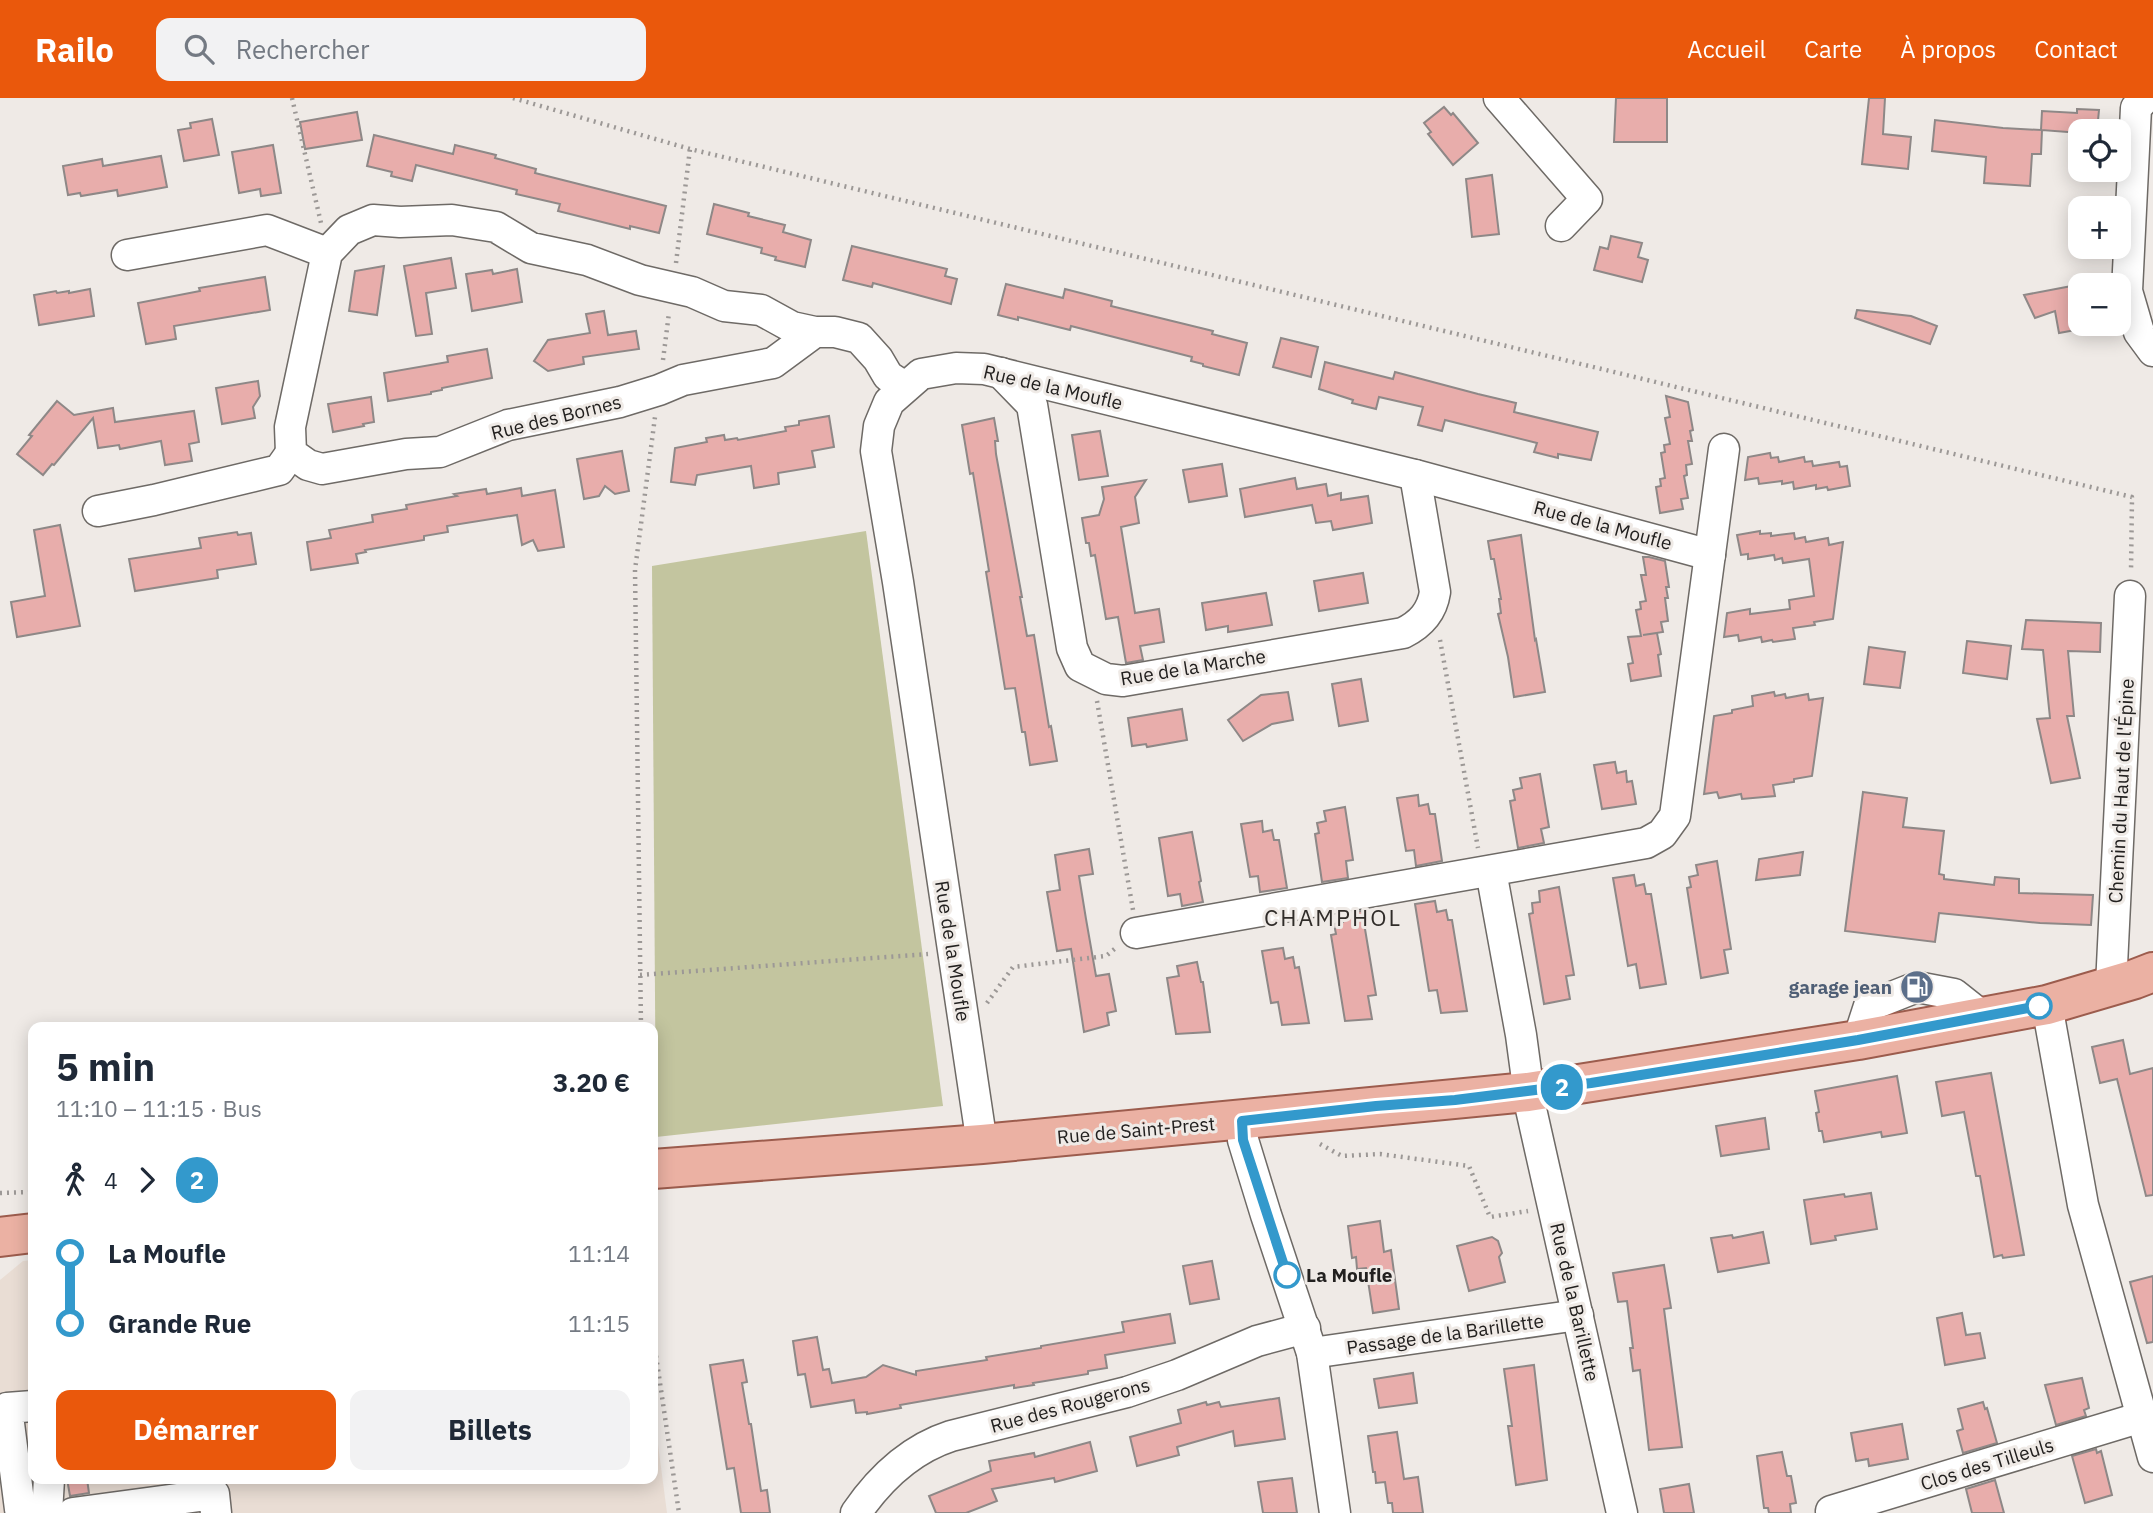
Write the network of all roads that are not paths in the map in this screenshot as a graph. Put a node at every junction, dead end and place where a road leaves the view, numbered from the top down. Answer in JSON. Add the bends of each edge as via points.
{"nodes":[{"id":1,"x":1499,"y":98,"type":"edge"},
{"id":2,"x":2145,"y":98,"type":"edge"},
{"id":3,"x":1561,"y":226,"type":"dead end"},
{"id":4,"x":327,"y":253,"type":"junction"},
{"id":5,"x":127,"y":256,"type":"dead end"},
{"id":6,"x":815,"y":332,"type":"junction"},
{"id":7,"x":2153,"y":351,"type":"edge"},
{"id":8,"x":1001,"y":373,"type":"junction"},
{"id":9,"x":905,"y":387,"type":"junction"},
{"id":10,"x":1724,"y":449,"type":"dead end"},
{"id":11,"x":291,"y":453,"type":"junction"},
{"id":12,"x":1415,"y":475,"type":"junction"},
{"id":13,"x":99,"y":511,"type":"dead end"},
{"id":14,"x":1710,"y":555,"type":"junction"},
{"id":15,"x":2130,"y":596,"type":"road end"},
{"id":16,"x":1483,"y":873,"type":"junction"},
{"id":17,"x":1136,"y":933,"type":"road end"},
{"id":18,"x":2153,"y":972,"type":"edge"},
{"id":19,"x":2111,"y":986,"type":"junction"},
{"id":20,"x":2047,"y":1004,"type":"junction"},
{"id":21,"x":1528,"y":1092,"type":"junction"},
{"id":22,"x":1242,"y":1121,"type":"junction"},
{"id":23,"x":982,"y":1144,"type":"junction"},
{"id":24,"x":658,"y":1169,"type":"edge"},
{"id":25,"x":0,"y":1210,"type":"edge"},
{"id":26,"x":28,"y":1211,"type":"edge"},
{"id":27,"x":28,"y":1234,"type":"edge"},
{"id":28,"x":0,"y":1237,"type":"edge"},
{"id":29,"x":1578,"y":1315,"type":"junction"},
{"id":30,"x":1309,"y":1340,"type":"junction"},
{"id":31,"x":28,"y":1406,"type":"edge"},
{"id":32,"x":2142,"y":1418,"type":"junction"},
{"id":33,"x":2153,"y":1457,"type":"edge"},
{"id":34,"x":45,"y":1484,"type":"edge"},
{"id":35,"x":214,"y":1495,"type":"edge"},
{"id":36,"x":1831,"y":1511,"type":"edge"},
{"id":37,"x":25,"y":1512,"type":"edge"},
{"id":38,"x":73,"y":1513,"type":"edge"},
{"id":39,"x":856,"y":1513,"type":"edge"},
{"id":40,"x":1335,"y":1513,"type":"edge"},
{"id":41,"x":1622,"y":1513,"type":"edge"}],
"edges":[{"from":1,"to":3,"type":"street","via":[[1587,199]]},
{"from":2,"to":7,"type":"street","via":[[2136,108],[2127,291],[2139,332]]},
{"from":4,"to":5,"type":"street","via":[[267,230]]},
{"from":4,"to":6,"type":"street","via":[[349,230],[373,220],[452,220],[496,227],[531,248],[587,260],[724,306],[761,310],[792,327]]},
{"from":4,"to":11,"type":"street","via":[[290,427]]},
{"from":6,"to":9,"type":"street","via":[[859,338],[888,376]]},
{"from":6,"to":11,"type":"street","name":"Rue des Bornes","via":[[773,363],[683,380],[621,402],[509,425],[440,452],[322,469]]},
{"from":8,"to":9,"type":"street","name":"Rue de la Moufle","via":[[956,368],[921,373]]},
{"from":8,"to":12,"type":"street","name":"Rue de la Moufle"},
{"from":8,"to":12,"type":"street","name":"Rue de la Marche","via":[[1032,405],[1072,648],[1080,666],[1106,679],[1124,681],[1415,627],[1433,606],[1435,592]]},
{"from":9,"to":23,"type":"street","name":"Rue de la Moufle","via":[[889,402],[879,426],[876,451]]},
{"from":10,"to":14,"type":"street"},
{"from":11,"to":13,"type":"street","via":[[279,470]]},
{"from":12,"to":14,"type":"street","name":"Rue de la Moufle"},
{"from":14,"to":16,"type":"street","via":[[1675,817],[1662,834],[1646,843]]},
{"from":15,"to":19,"type":"street","name":"Chemin du Haut de l'Épine"},
{"from":16,"to":17,"type":"street"},
{"from":16,"to":21,"type":"street","via":[[1521,1035]]},
{"from":18,"to":19,"type":"main road","name":"Rue de Saint-Prest"},
{"from":19,"to":20,"type":"main road","name":"Rue de Saint-Prest"},
{"from":20,"to":21,"type":"main road","name":"Rue de Saint-Prest","via":[[1858,1040]]},
{"from":20,"to":32,"type":"street","via":[[2083,1205]]},
{"from":21,"to":22,"type":"main road","name":"Rue de Saint-Prest"},
{"from":21,"to":29,"type":"street","name":"Rue de la Barillette"},
{"from":22,"to":23,"type":"main road","name":"Rue de Saint-Prest"},
{"from":22,"to":30,"type":"street","via":[[1243,1140],[1266,1216]]},
{"from":23,"to":24,"type":"main road","name":"Rue de Saint-Prest"},
{"from":25,"to":26,"type":"main road"},
{"from":27,"to":28,"type":"main road"},
{"from":29,"to":30,"type":"street","name":"Passage de la Barillette"},
{"from":29,"to":41,"type":"street","name":"Rue de la Barillette"},
{"from":30,"to":39,"type":"street","name":"Rue des Rougerons","via":[[1256,1341],[1128,1392],[932,1443],[880,1482]]},
{"from":30,"to":40,"type":"street"},
{"from":31,"to":37,"type":"street","via":[[7,1408]]},
{"from":32,"to":33,"type":"street"},
{"from":32,"to":36,"type":"street","name":"Clos des Tilleuls"},
{"from":34,"to":37,"type":"street"},
{"from":35,"to":38,"type":"street"}]}
